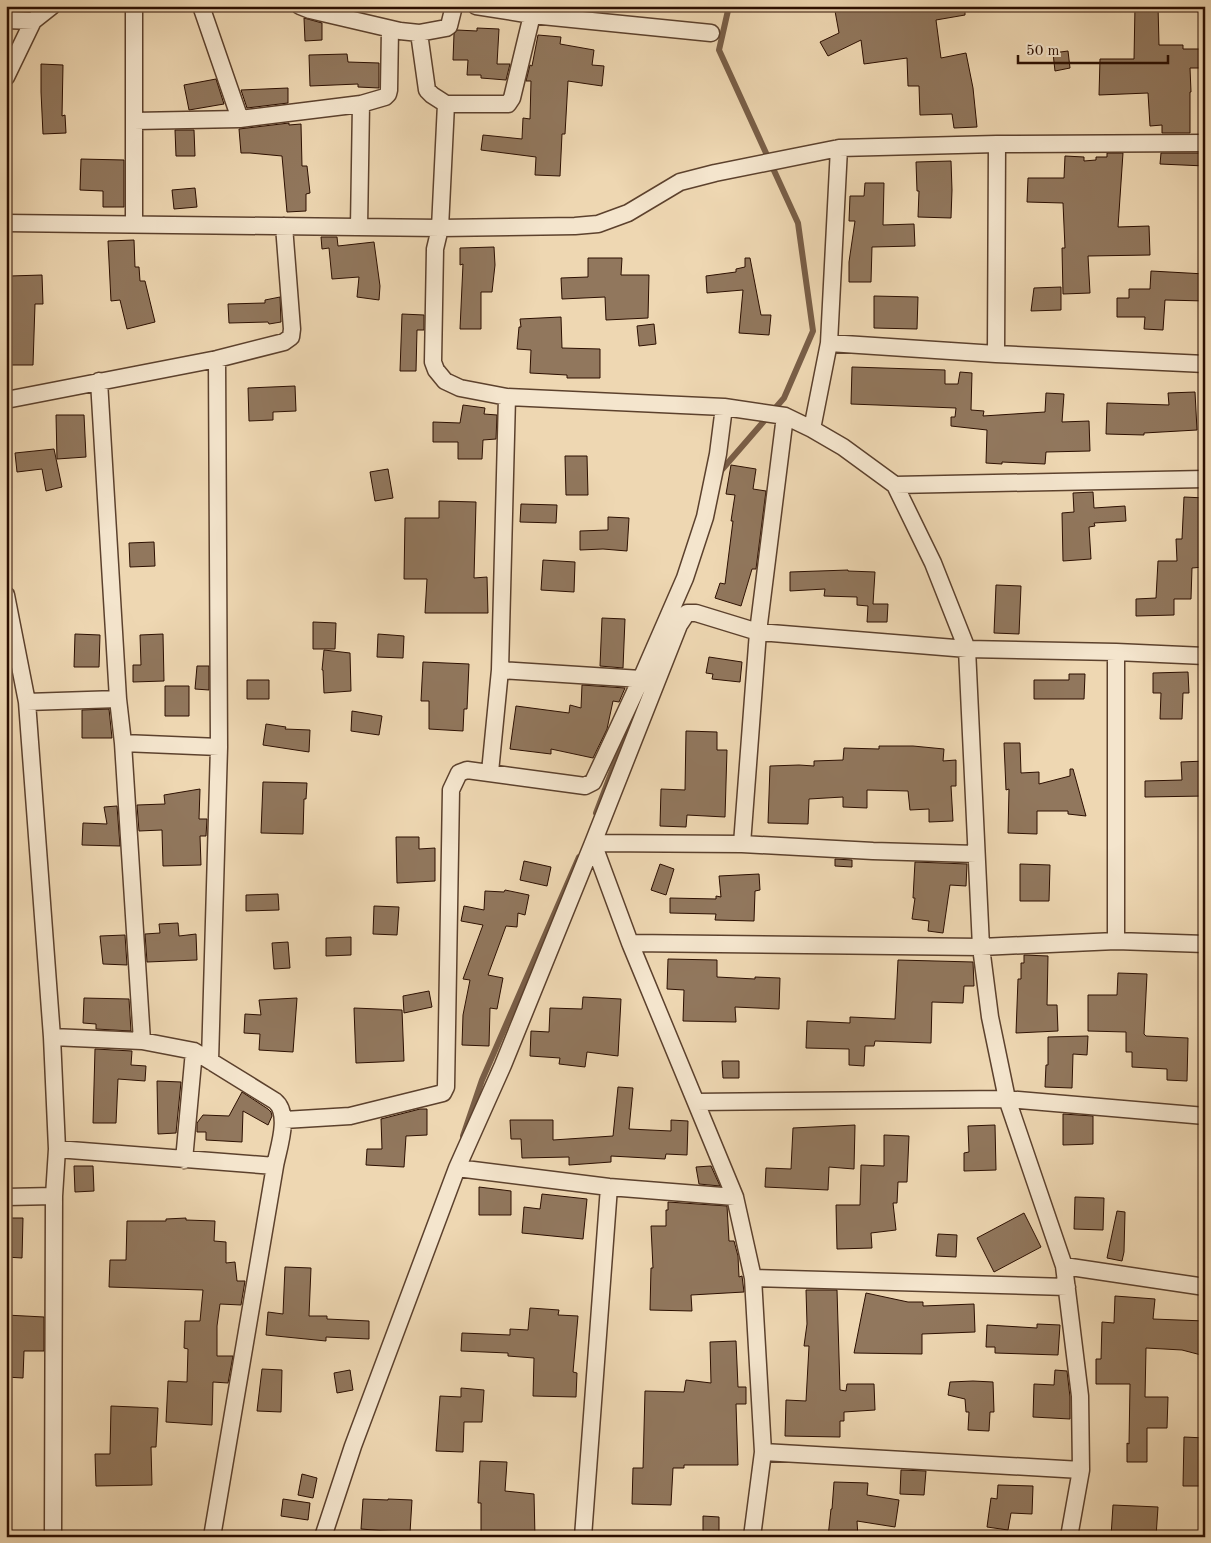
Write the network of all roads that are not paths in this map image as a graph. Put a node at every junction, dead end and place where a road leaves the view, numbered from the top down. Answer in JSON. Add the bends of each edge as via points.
{"nodes":[{"id":1,"x":52,"y":6,"type":"edge"},
{"id":2,"x":134,"y":6,"type":"edge"},
{"id":3,"x":201,"y":6,"type":"edge"},
{"id":4,"x":300,"y":6,"type":"edge"},
{"id":5,"x":454,"y":6,"type":"edge"},
{"id":6,"x":476,"y":6,"type":"edge"},
{"id":7,"x":532,"y":15,"type":"junction"},
{"id":8,"x":6,"y":20,"type":"edge"},
{"id":9,"x":32,"y":21,"type":"junction"},
{"id":10,"x":390,"y":29,"type":"junction"},
{"id":11,"x":419,"y":33,"type":"junction"},
{"id":12,"x":711,"y":33,"type":"dead end"},
{"id":13,"x":6,"y":77,"type":"edge"},
{"id":14,"x":361,"y":104,"type":"junction"},
{"id":15,"x":446,"y":104,"type":"junction"},
{"id":16,"x":240,"y":119,"type":"junction"},
{"id":17,"x":134,"y":121,"type":"junction"},
{"id":18,"x":1205,"y":143,"type":"edge"},
{"id":19,"x":997,"y":144,"type":"junction"},
{"id":20,"x":839,"y":148,"type":"junction"},
{"id":21,"x":6,"y":223,"type":"edge"},
{"id":22,"x":134,"y":224,"type":"junction"},
{"id":23,"x":284,"y":226,"type":"junction"},
{"id":24,"x":359,"y":227,"type":"junction"},
{"id":25,"x":440,"y":228,"type":"junction"},
{"id":26,"x":829,"y":343,"type":"junction"},
{"id":27,"x":996,"y":354,"type":"junction"},
{"id":28,"x":218,"y":359,"type":"junction"},
{"id":29,"x":1205,"y":364,"type":"edge"},
{"id":30,"x":100,"y":381,"type":"junction"},
{"id":31,"x":506,"y":397,"type":"junction"},
{"id":32,"x":6,"y":400,"type":"edge"},
{"id":33,"x":724,"y":406,"type":"junction"},
{"id":34,"x":785,"y":416,"type":"junction"},
{"id":35,"x":812,"y":429,"type":"junction"},
{"id":36,"x":1205,"y":479,"type":"edge"},
{"id":37,"x":895,"y":485,"type":"junction"},
{"id":38,"x":6,"y":595,"type":"edge"},
{"id":39,"x":758,"y":632,"type":"junction"},
{"id":40,"x":967,"y":649,"type":"junction"},
{"id":41,"x":1116,"y":652,"type":"junction"},
{"id":42,"x":1205,"y":656,"type":"edge"},
{"id":43,"x":500,"y":670,"type":"junction"},
{"id":44,"x":641,"y":679,"type":"junction"},
{"id":45,"x":118,"y":699,"type":"junction"},
{"id":46,"x":27,"y":702,"type":"junction"},
{"id":47,"x":123,"y":743,"type":"junction"},
{"id":48,"x":220,"y":747,"type":"junction"},
{"id":49,"x":490,"y":772,"type":"junction"},
{"id":50,"x":593,"y":843,"type":"junction"},
{"id":51,"x":742,"y":844,"type":"junction"},
{"id":52,"x":976,"y":854,"type":"junction"},
{"id":53,"x":1116,"y":941,"type":"junction"},
{"id":54,"x":630,"y":943,"type":"junction"},
{"id":55,"x":1205,"y":944,"type":"edge"},
{"id":56,"x":981,"y":946,"type":"junction"},
{"id":57,"x":52,"y":1037,"type":"junction"},
{"id":58,"x":142,"y":1041,"type":"junction"},
{"id":59,"x":194,"y":1052,"type":"junction"},
{"id":60,"x":210,"y":1061,"type":"junction"},
{"id":61,"x":1007,"y":1099,"type":"junction"},
{"id":62,"x":696,"y":1102,"type":"junction"},
{"id":63,"x":1205,"y":1116,"type":"edge"},
{"id":64,"x":284,"y":1120,"type":"junction"},
{"id":65,"x":57,"y":1149,"type":"junction"},
{"id":66,"x":184,"y":1160,"type":"junction"},
{"id":67,"x":274,"y":1166,"type":"junction"},
{"id":68,"x":457,"y":1168,"type":"junction"},
{"id":69,"x":609,"y":1187,"type":"junction"},
{"id":70,"x":6,"y":1196,"type":"edge"},
{"id":71,"x":54,"y":1196,"type":"junction"},
{"id":72,"x":735,"y":1197,"type":"junction"},
{"id":73,"x":1064,"y":1266,"type":"junction"},
{"id":74,"x":753,"y":1278,"type":"junction"},
{"id":75,"x":1067,"y":1287,"type":"junction"},
{"id":76,"x":1205,"y":1287,"type":"edge"},
{"id":77,"x":763,"y":1452,"type":"junction"},
{"id":78,"x":1081,"y":1470,"type":"junction"},
{"id":79,"x":53,"y":1537,"type":"edge"},
{"id":80,"x":212,"y":1537,"type":"edge"},
{"id":81,"x":323,"y":1537,"type":"edge"},
{"id":82,"x":583,"y":1537,"type":"edge"},
{"id":83,"x":752,"y":1537,"type":"edge"},
{"id":84,"x":1068,"y":1537,"type":"edge"}],
"edges":[{"from":1,"to":9,"type":"street"},
{"from":2,"to":17,"type":"street"},
{"from":3,"to":16,"type":"street"},
{"from":4,"to":10,"type":"street"},
{"from":5,"to":11,"type":"street","via":[[446,28]]},
{"from":6,"to":7,"type":"street"},
{"from":7,"to":12,"type":"street"},
{"from":7,"to":15,"type":"street","via":[[508,104]]},
{"from":8,"to":9,"type":"street"},
{"from":9,"to":13,"type":"street"},
{"from":10,"to":11,"type":"street"},
{"from":10,"to":14,"type":"street","via":[[388,94]]},
{"from":11,"to":15,"type":"street","via":[[427,90]]},
{"from":14,"to":16,"type":"street"},
{"from":14,"to":24,"type":"street"},
{"from":15,"to":25,"type":"street"},
{"from":16,"to":17,"type":"street"},
{"from":17,"to":22,"type":"street"},
{"from":18,"to":19,"type":"street"},
{"from":19,"to":20,"type":"street"},
{"from":19,"to":27,"type":"street"},
{"from":20,"to":25,"type":"street","via":[[680,182],[628,213],[598,224]]},
{"from":20,"to":26,"type":"street"},
{"from":21,"to":22,"type":"street"},
{"from":22,"to":23,"type":"street"},
{"from":23,"to":24,"type":"street"},
{"from":23,"to":28,"type":"street","via":[[291,337],[284,342]]},
{"from":24,"to":25,"type":"street"},
{"from":25,"to":31,"type":"street","via":[[435,249],[433,362],[436,370],[445,380],[460,388]]},
{"from":26,"to":27,"type":"street"},
{"from":26,"to":35,"type":"street"},
{"from":27,"to":29,"type":"street"},
{"from":28,"to":30,"type":"street"},
{"from":28,"to":48,"type":"street"},
{"from":30,"to":32,"type":"street"},
{"from":30,"to":45,"type":"street"},
{"from":31,"to":33,"type":"street"},
{"from":31,"to":43,"type":"street"},
{"from":33,"to":34,"type":"street"},
{"from":33,"to":44,"type":"street","via":[[705,517],[684,578]]},
{"from":34,"to":35,"type":"street"},
{"from":34,"to":39,"type":"street"},
{"from":35,"to":37,"type":"street"},
{"from":36,"to":37,"type":"street"},
{"from":37,"to":40,"type":"street","via":[[933,563]]},
{"from":38,"to":46,"type":"street"},
{"from":39,"to":40,"type":"street"},
{"from":39,"to":50,"type":"street","via":[[696,613],[686,613]]},
{"from":39,"to":51,"type":"street"},
{"from":40,"to":41,"type":"street"},
{"from":40,"to":52,"type":"street"},
{"from":41,"to":42,"type":"street"},
{"from":41,"to":53,"type":"street"},
{"from":43,"to":44,"type":"street"},
{"from":43,"to":49,"type":"street"},
{"from":44,"to":49,"type":"street","via":[[589,785]]},
{"from":45,"to":46,"type":"street"},
{"from":45,"to":47,"type":"street"},
{"from":46,"to":57,"type":"street"},
{"from":47,"to":48,"type":"street"},
{"from":47,"to":58,"type":"street"},
{"from":48,"to":60,"type":"street"},
{"from":49,"to":64,"type":"street","via":[[467,770],[459,774],[451,790],[446,1087],[443,1093],[350,1116]]},
{"from":50,"to":51,"type":"street"},
{"from":50,"to":54,"type":"street"},
{"from":50,"to":68,"type":"street","via":[[503,1065]]},
{"from":51,"to":52,"type":"street"},
{"from":52,"to":56,"type":"street"},
{"from":53,"to":55,"type":"street"},
{"from":53,"to":56,"type":"street"},
{"from":54,"to":56,"type":"street"},
{"from":54,"to":62,"type":"street"},
{"from":56,"to":61,"type":"street","via":[[990,1017]]},
{"from":57,"to":58,"type":"street"},
{"from":57,"to":65,"type":"street"},
{"from":58,"to":59,"type":"street"},
{"from":59,"to":60,"type":"street"},
{"from":59,"to":66,"type":"street"},
{"from":60,"to":64,"type":"street","via":[[276,1101],[282,1108]]},
{"from":61,"to":62,"type":"street"},
{"from":61,"to":63,"type":"street"},
{"from":61,"to":73,"type":"street"},
{"from":62,"to":72,"type":"street"},
{"from":64,"to":67,"type":"street"},
{"from":65,"to":66,"type":"street"},
{"from":65,"to":71,"type":"street"},
{"from":66,"to":67,"type":"street"},
{"from":67,"to":80,"type":"street"},
{"from":68,"to":69,"type":"street"},
{"from":68,"to":81,"type":"street","via":[[353,1446]]},
{"from":69,"to":72,"type":"street"},
{"from":69,"to":82,"type":"street"},
{"from":70,"to":71,"type":"street"},
{"from":71,"to":79,"type":"street"},
{"from":72,"to":74,"type":"street"},
{"from":73,"to":75,"type":"street"},
{"from":73,"to":76,"type":"street"},
{"from":74,"to":75,"type":"street"},
{"from":74,"to":77,"type":"street"},
{"from":75,"to":78,"type":"street","via":[[1080,1396]]},
{"from":77,"to":78,"type":"street"},
{"from":77,"to":83,"type":"street"},
{"from":78,"to":84,"type":"street"}]}
